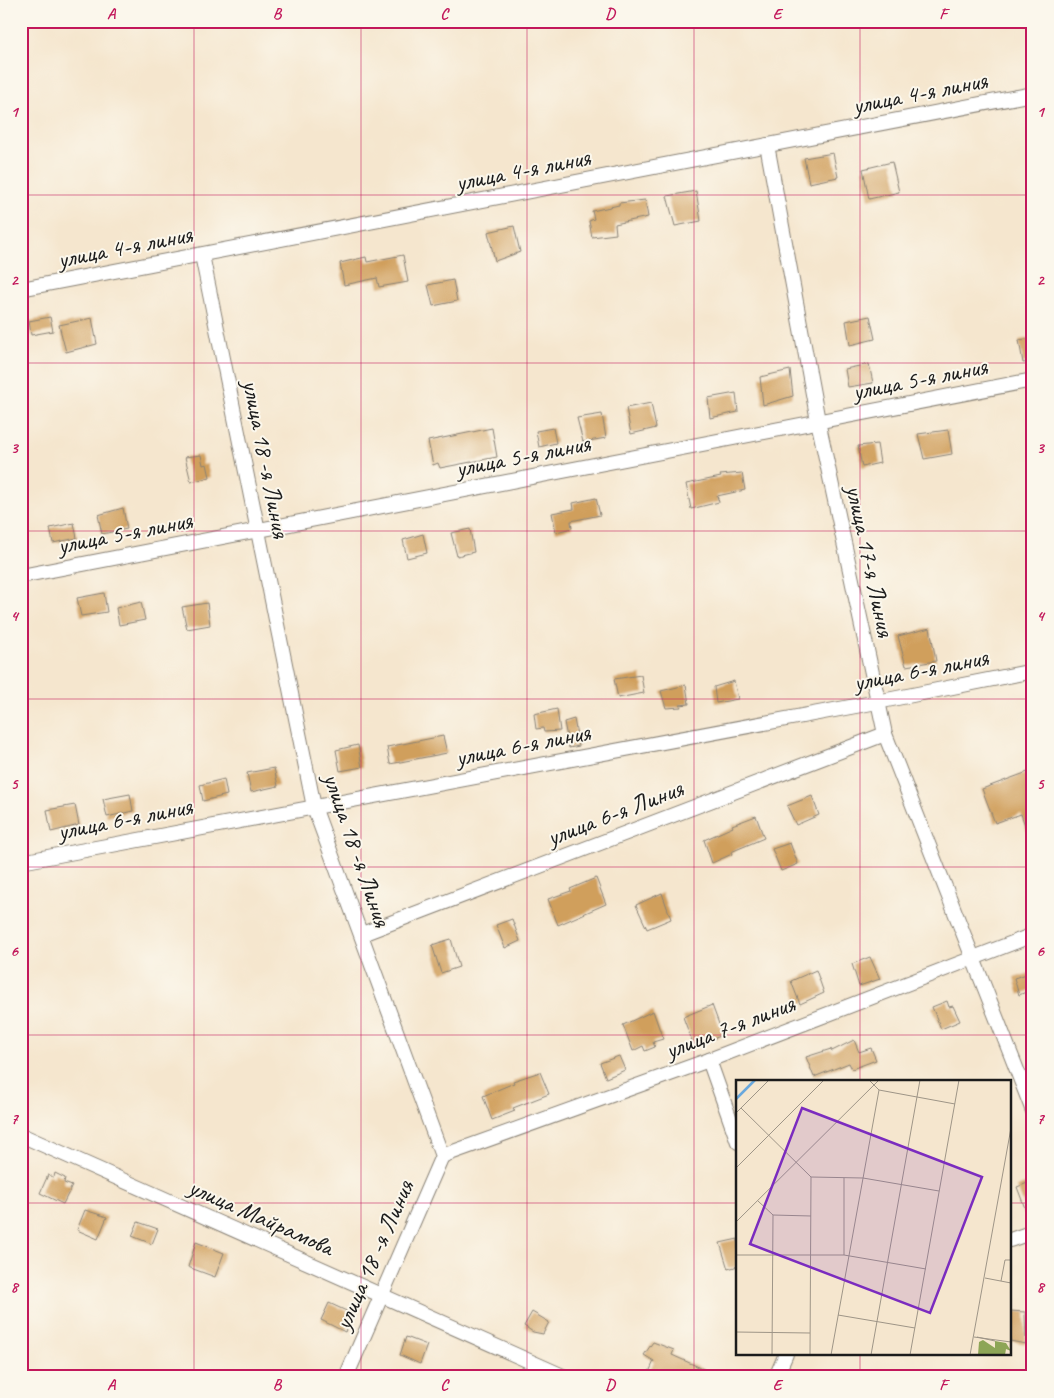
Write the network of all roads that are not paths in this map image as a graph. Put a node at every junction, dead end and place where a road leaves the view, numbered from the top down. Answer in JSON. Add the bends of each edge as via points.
{"nodes":[{"id":1,"x":1033,"y":94,"type":"edge"},
{"id":2,"x":767,"y":145,"type":"junction"},
{"id":3,"x":202,"y":255,"type":"junction"},
{"id":4,"x":21,"y":289,"type":"edge"},
{"id":5,"x":1033,"y":380,"type":"edge"},
{"id":6,"x":818,"y":420,"type":"junction"},
{"id":7,"x":257,"y":531,"type":"junction"},
{"id":8,"x":21,"y":576,"type":"edge"},
{"id":9,"x":1033,"y":670,"type":"edge"},
{"id":10,"x":877,"y":702,"type":"junction"},
{"id":11,"x":885,"y":734,"type":"junction"},
{"id":12,"x":314,"y":807,"type":"junction"},
{"id":13,"x":21,"y":862,"type":"edge"},
{"id":14,"x":362,"y":934,"type":"junction"},
{"id":15,"x":1033,"y":935,"type":"edge"},
{"id":16,"x":972,"y":959,"type":"junction"},
{"id":17,"x":709,"y":1060,"type":"junction"},
{"id":18,"x":1033,"y":1111,"type":"edge"},
{"id":19,"x":21,"y":1134,"type":"edge"},
{"id":20,"x":736,"y":1136,"type":"edge"},
{"id":21,"x":442,"y":1156,"type":"junction"},
{"id":22,"x":1033,"y":1232,"type":"edge"},
{"id":23,"x":1012,"y":1239,"type":"edge"},
{"id":24,"x":380,"y":1296,"type":"junction"},
{"id":25,"x":785,"y":1356,"type":"edge"},
{"id":26,"x":346,"y":1377,"type":"edge"},
{"id":27,"x":565,"y":1377,"type":"edge"},
{"id":28,"x":776,"y":1377,"type":"edge"}],
"edges":[{"from":1,"to":2,"type":"street","name":"улица 4-я линия"},
{"from":2,"to":3,"type":"street","name":"улица 4-я линия"},
{"from":2,"to":6,"type":"street","name":"улица 17-я Линия"},
{"from":3,"to":4,"type":"street","name":"улица 4-я линия"},
{"from":3,"to":7,"type":"street","name":"улица 18 -я Линия"},
{"from":5,"to":6,"type":"street","name":"улица 5-я линия"},
{"from":6,"to":7,"type":"street","name":"улица 5-я линия"},
{"from":6,"to":10,"type":"street","name":"улица 17-я Линия"},
{"from":7,"to":8,"type":"street","name":"улица 5-я линия"},
{"from":7,"to":12,"type":"street","name":"улица 18 -я Линия"},
{"from":9,"to":10,"type":"street","name":"улица 6-я линия"},
{"from":10,"to":11,"type":"street","name":"улица 17-я Линия"},
{"from":10,"to":12,"type":"street","name":"улица 6-я линия"},
{"from":11,"to":14,"type":"street","name":"улица 6-я Линия"},
{"from":11,"to":16,"type":"street","name":"улица 17-я Линия"},
{"from":12,"to":13,"type":"street","name":"улица 6-я линия"},
{"from":12,"to":14,"type":"street","name":"улица 18 -я Линия"},
{"from":14,"to":21,"type":"street","name":"улица 18 -я Линия"},
{"from":15,"to":16,"type":"street","name":"улица 7-я линия"},
{"from":16,"to":17,"type":"street","name":"улица 7-я линия"},
{"from":16,"to":18,"type":"street","name":"улица 17-я Линия"},
{"from":17,"to":20,"type":"street"},
{"from":17,"to":21,"type":"street","name":"улица 7-я линия"},
{"from":19,"to":24,"type":"street","name":"улица Майрамова"},
{"from":21,"to":24,"type":"street","name":"улица 18 -я Линия"},
{"from":22,"to":23,"type":"street"},
{"from":24,"to":26,"type":"street","name":"улица 18 -я Линия"},
{"from":24,"to":27,"type":"street","name":"улица Майрамова"},
{"from":25,"to":28,"type":"street"}]}
